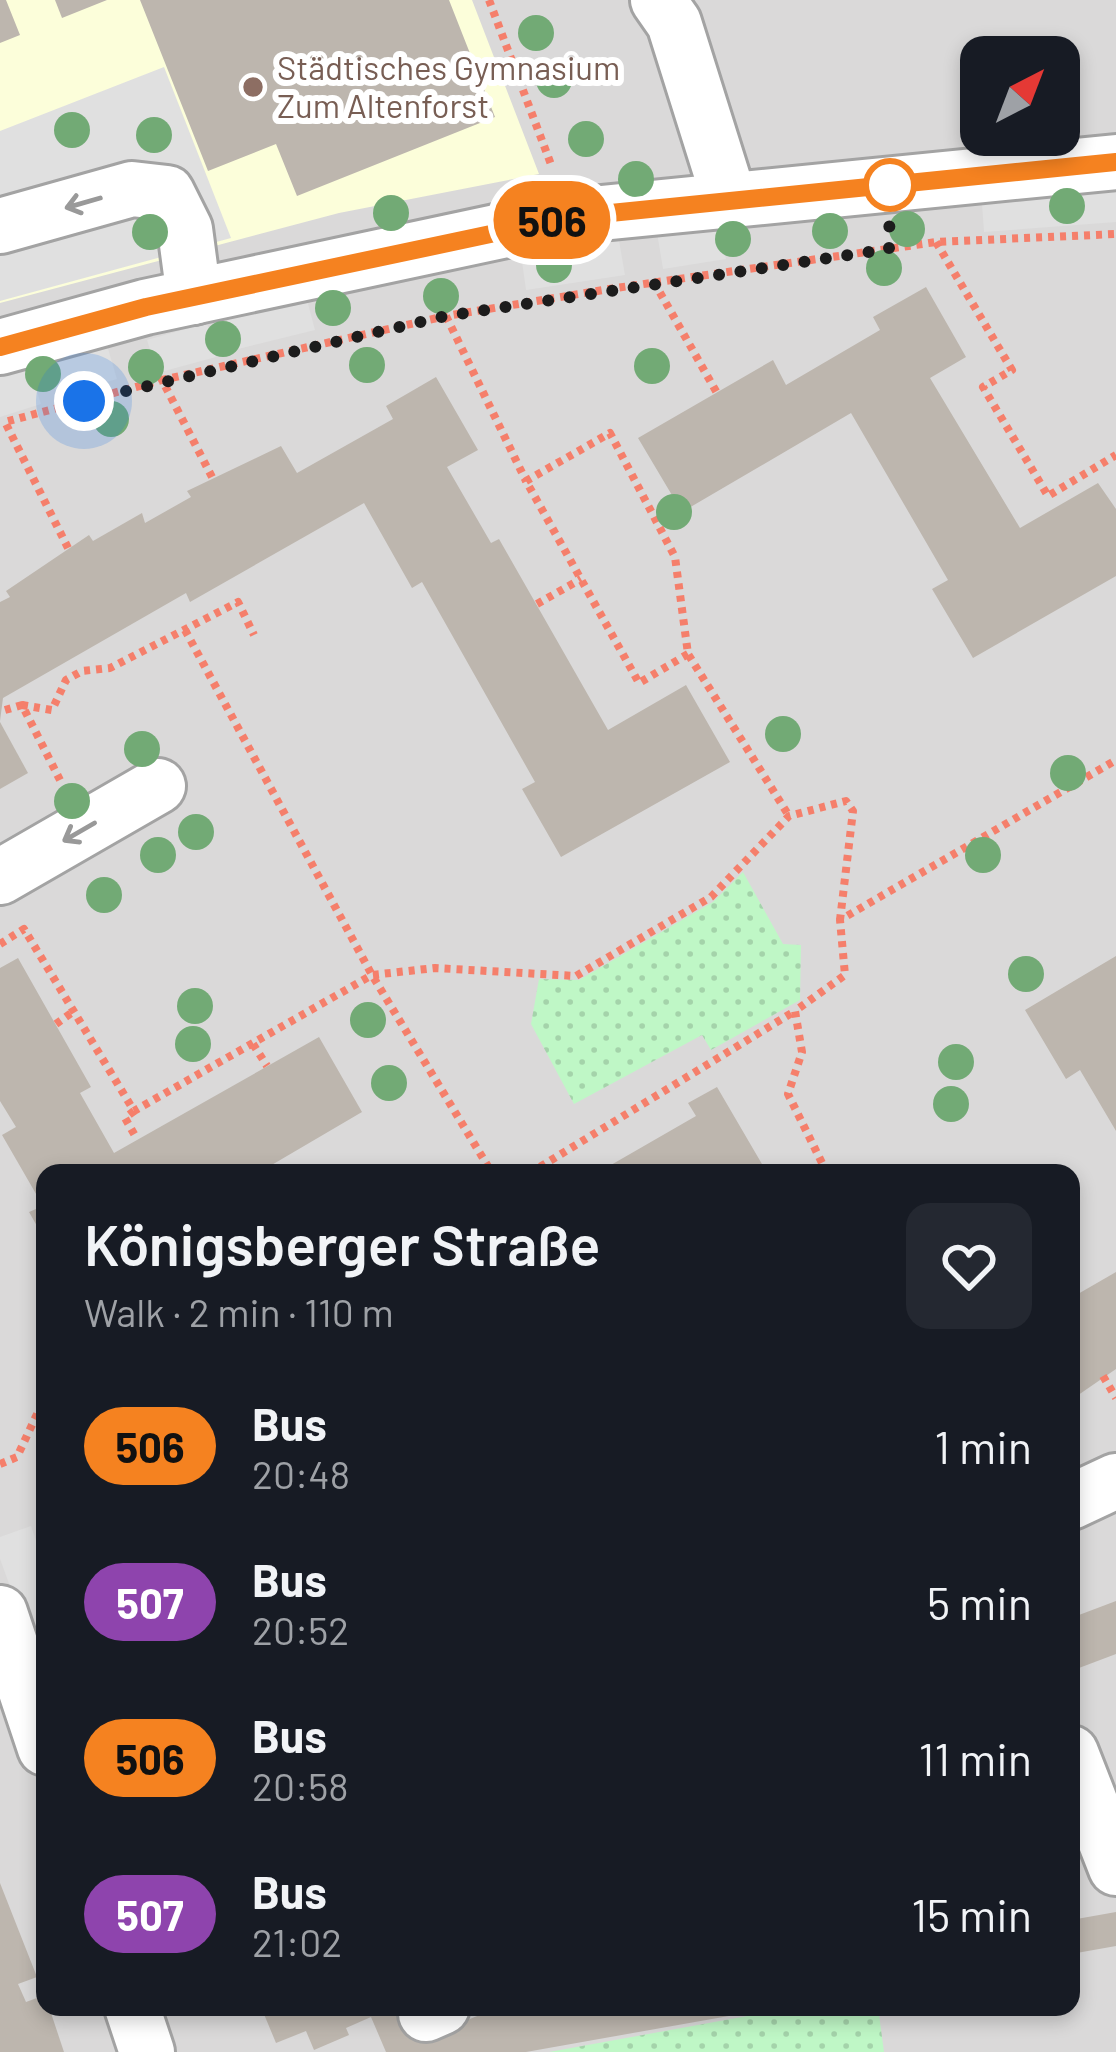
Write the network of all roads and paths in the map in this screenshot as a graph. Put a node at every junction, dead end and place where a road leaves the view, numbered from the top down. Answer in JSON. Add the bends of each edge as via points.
{"nodes":[{"id":1,"x":489,"y":0,"type":"edge"},
{"id":2,"x":658,"y":0,"type":"edge"},
{"id":3,"x":1116,"y":162,"type":"edge"},
{"id":4,"x":729,"y":198,"type":"junction"},
{"id":5,"x":571,"y":217,"type":"junction"},
{"id":6,"x":0,"y":226,"type":"edge"},
{"id":7,"x":1116,"y":234,"type":"edge"},
{"id":8,"x":936,"y":242,"type":"junction"},
{"id":9,"x":654,"y":282,"type":"junction"},
{"id":10,"x":194,"y":297,"type":"junction"},
{"id":11,"x":446,"y":316,"type":"junction"},
{"id":12,"x":0,"y":346,"type":"edge"},
{"id":13,"x":162,"y":380,"type":"junction"},
{"id":14,"x":717,"y":393,"type":"dead end"},
{"id":15,"x":3,"y":423,"type":"edge"},
{"id":16,"x":1116,"y":455,"type":"edge"},
{"id":17,"x":212,"y":477,"type":"dead end"},
{"id":18,"x":526,"y":481,"type":"junction"},
{"id":19,"x":68,"y":548,"type":"dead end"},
{"id":20,"x":581,"y":579,"type":"junction"},
{"id":21,"x":537,"y":604,"type":"dead end"},
{"id":22,"x":184,"y":630,"type":"junction"},
{"id":23,"x":254,"y":635,"type":"dead end"},
{"id":24,"x":688,"y":654,"type":"junction"},
{"id":25,"x":22,"y":705,"type":"junction"},
{"id":26,"x":4,"y":710,"type":"dead end"},
{"id":27,"x":1116,"y":760,"type":"edge"},
{"id":28,"x":158,"y":786,"type":"dead end"},
{"id":29,"x":48,"y":787,"type":"dead end"},
{"id":30,"x":789,"y":816,"type":"junction"},
{"id":31,"x":0,"y":878,"type":"edge"},
{"id":32,"x":839,"y":920,"type":"junction"},
{"id":33,"x":0,"y":944,"type":"edge"},
{"id":34,"x":372,"y":975,"type":"junction"},
{"id":35,"x":74,"y":1011,"type":"junction"},
{"id":36,"x":795,"y":1011,"type":"junction"},
{"id":37,"x":56,"y":1024,"type":"dead end"},
{"id":38,"x":253,"y":1044,"type":"junction"},
{"id":39,"x":267,"y":1066,"type":"dead end"},
{"id":40,"x":134,"y":1111,"type":"junction"},
{"id":41,"x":137,"y":1139,"type":"dead end"},
{"id":42,"x":487,"y":1164,"type":"edge"},
{"id":43,"x":545,"y":1164,"type":"edge"},
{"id":44,"x":823,"y":1164,"type":"edge"},
{"id":45,"x":1103,"y":1376,"type":"dead end"},
{"id":46,"x":1116,"y":1398,"type":"edge"},
{"id":47,"x":36,"y":1416,"type":"edge"},
{"id":48,"x":0,"y":1464,"type":"edge"},
{"id":49,"x":1116,"y":1481,"type":"edge"},
{"id":50,"x":1080,"y":1498,"type":"edge"},
{"id":51,"x":0,"y":1613,"type":"edge"},
{"id":52,"x":36,"y":1721,"type":"edge"},
{"id":53,"x":1080,"y":1776,"type":"edge"},
{"id":54,"x":1116,"y":1868,"type":"edge"},
{"id":55,"x":1080,"y":1877,"type":"edge"},
{"id":56,"x":135,"y":2016,"type":"edge"},
{"id":57,"x":148,"y":2052,"type":"edge"}],
"edges":[{"from":1,"to":5,"type":"path"},
{"from":2,"to":4,"type":"street","via":[[674,23]]},
{"from":3,"to":4,"type":"street"},
{"from":4,"to":5,"type":"street"},
{"from":5,"to":10,"type":"street"},
{"from":10,"to":6,"type":"street","one_way":true,"via":[[185,229],[167,193],[132,189]]},
{"from":7,"to":8,"type":"path"},
{"from":8,"to":9,"type":"path"},
{"from":8,"to":16,"type":"path","via":[[1012,370],[983,387],[1048,496]]},
{"from":9,"to":11,"type":"path"},
{"from":9,"to":14,"type":"path"},
{"from":10,"to":12,"type":"street"},
{"from":11,"to":13,"type":"path"},
{"from":11,"to":18,"type":"path"},
{"from":13,"to":15,"type":"path"},
{"from":13,"to":17,"type":"path"},
{"from":15,"to":19,"type":"path"},
{"from":18,"to":20,"type":"path"},
{"from":18,"to":24,"type":"path","via":[[610,433],[675,557]]},
{"from":20,"to":21,"type":"path"},
{"from":20,"to":24,"type":"path","via":[[640,683]]},
{"from":22,"to":23,"type":"path","via":[[238,602]]},
{"from":22,"to":25,"type":"path","via":[[110,668],[66,680],[52,710]]},
{"from":22,"to":34,"type":"path"},
{"from":24,"to":30,"type":"path"},
{"from":25,"to":26,"type":"path"},
{"from":25,"to":29,"type":"path","via":[[64,778]]},
{"from":27,"to":32,"type":"path"},
{"from":28,"to":31,"type":"street","one_way":true},
{"from":30,"to":32,"type":"path","via":[[846,801],[853,811]]},
{"from":30,"to":34,"type":"path","via":[[711,897],[576,976],[435,968]]},
{"from":32,"to":36,"type":"path","via":[[845,975]]},
{"from":33,"to":35,"type":"path","via":[[24,929]]},
{"from":34,"to":38,"type":"path"},
{"from":34,"to":42,"type":"path"},
{"from":35,"to":37,"type":"path"},
{"from":35,"to":40,"type":"path"},
{"from":36,"to":43,"type":"path"},
{"from":36,"to":44,"type":"path","via":[[802,1052],[788,1094]]},
{"from":38,"to":39,"type":"path"},
{"from":38,"to":40,"type":"path"},
{"from":40,"to":41,"type":"path","via":[[125,1118]]},
{"from":45,"to":46,"type":"path"},
{"from":47,"to":48,"type":"path","via":[[17,1457]]},
{"from":49,"to":50,"type":"street"},
{"from":51,"to":52,"type":"street"},
{"from":53,"to":54,"type":"street"},
{"from":54,"to":55,"type":"street"},
{"from":56,"to":57,"type":"street"}]}
